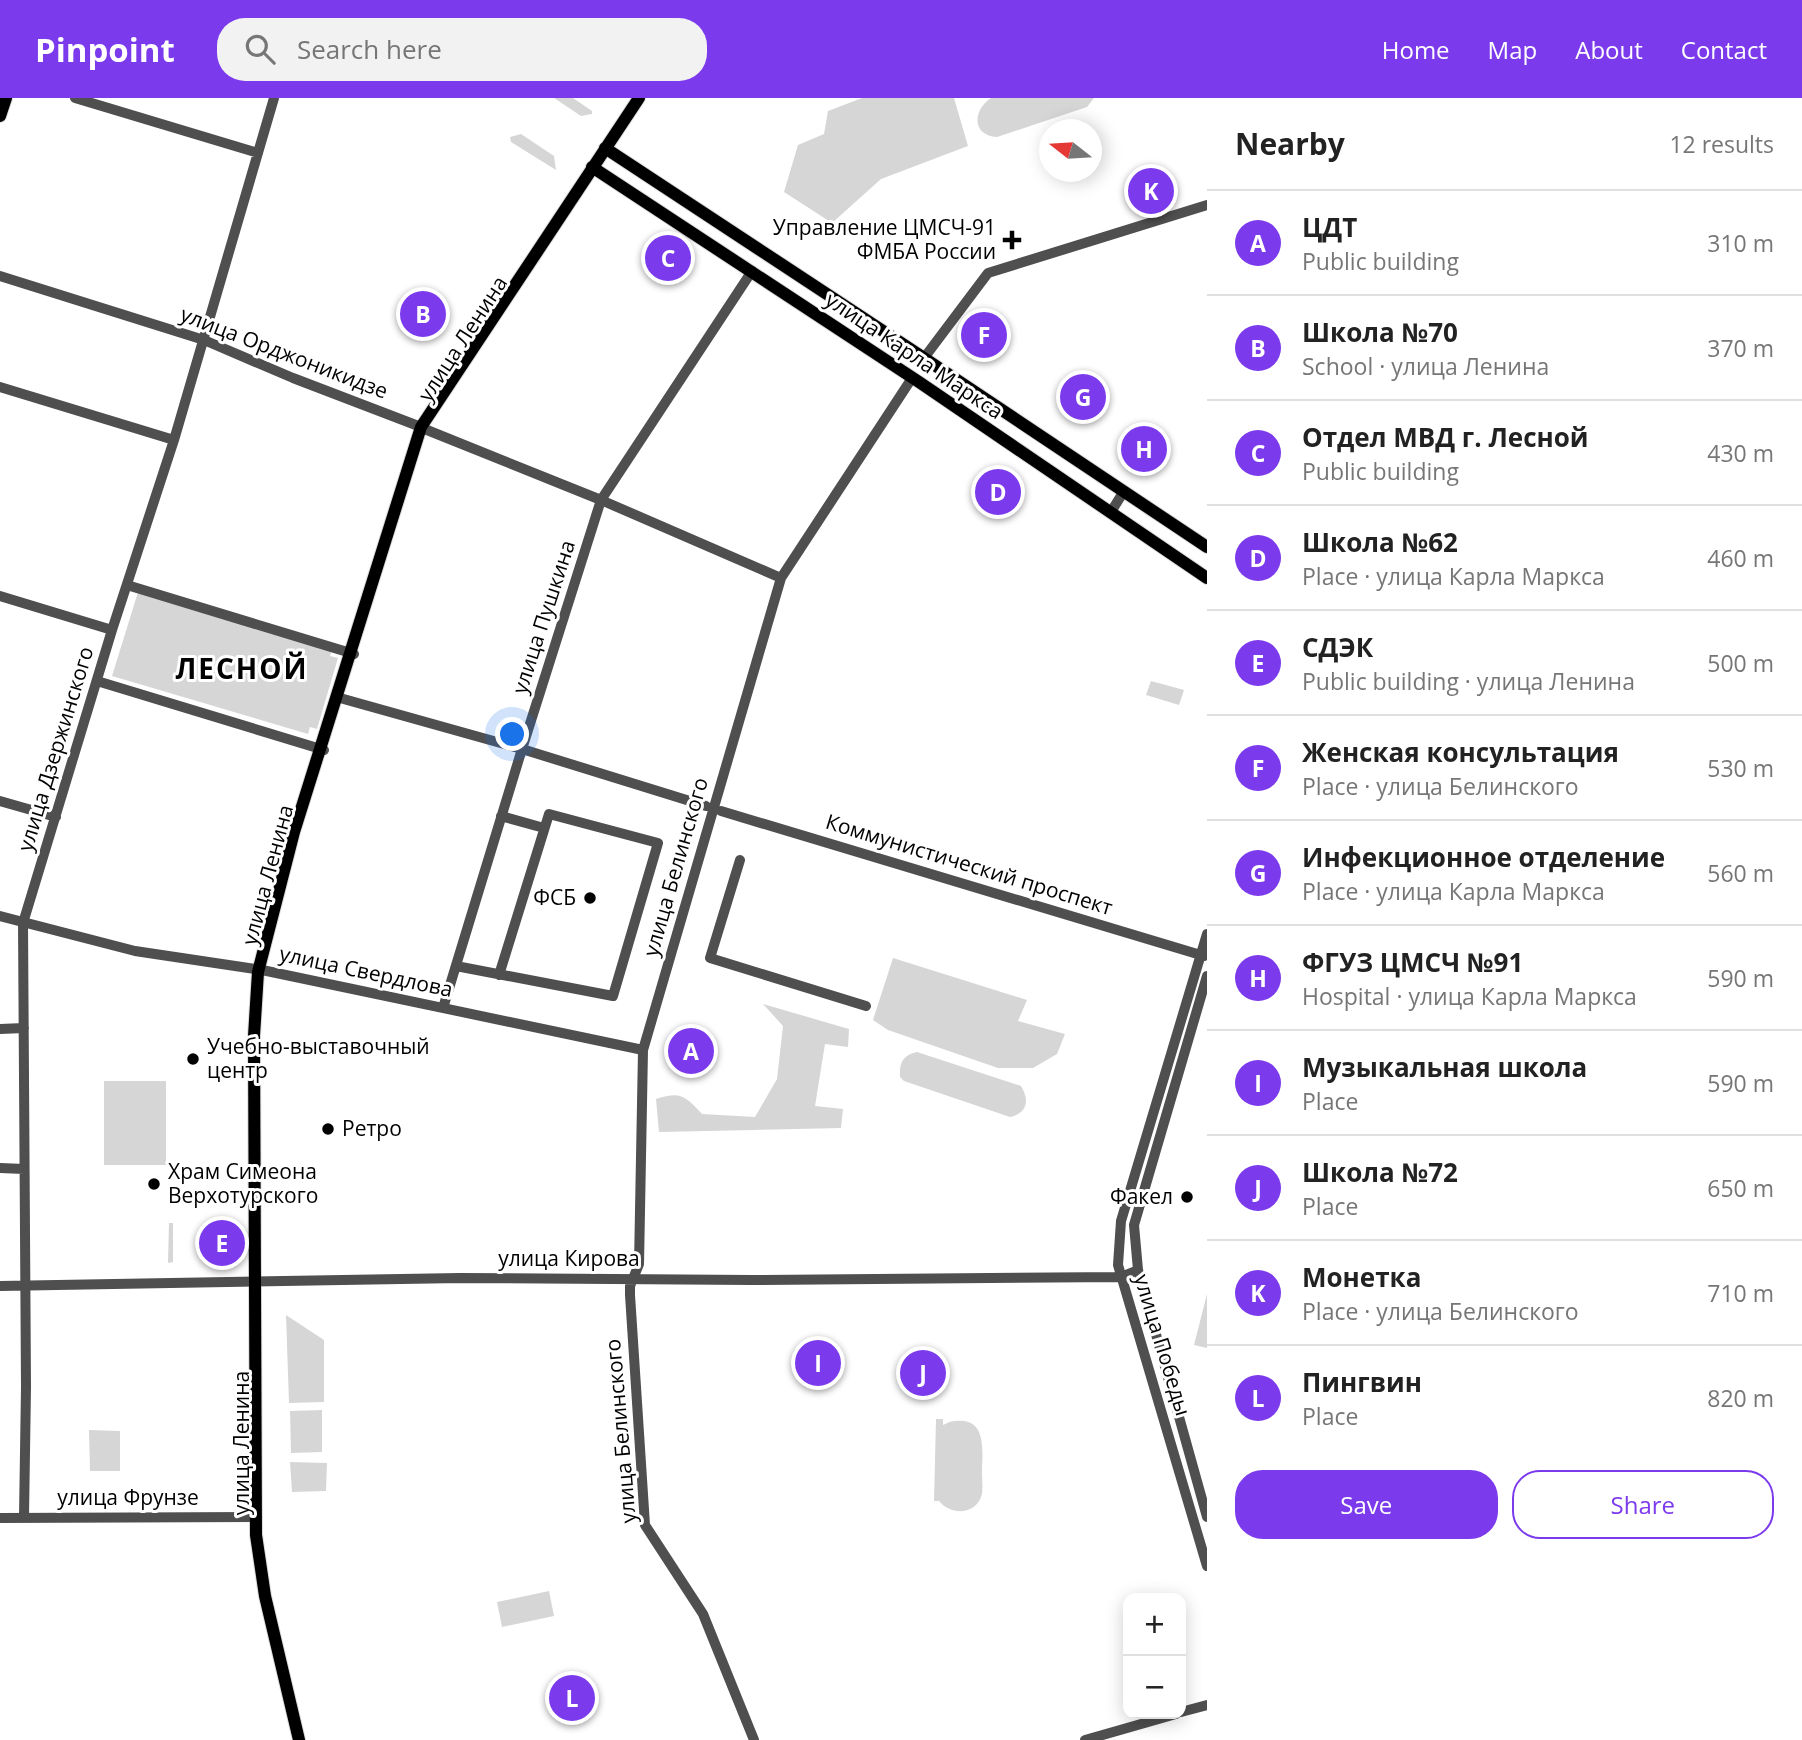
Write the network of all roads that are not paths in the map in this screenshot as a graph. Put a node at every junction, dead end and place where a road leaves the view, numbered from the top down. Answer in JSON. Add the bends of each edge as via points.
{"nodes":[{"id":1,"x":6,"y":98,"type":"edge"},
{"id":2,"x":75,"y":98,"type":"edge"},
{"id":3,"x":274,"y":98,"type":"edge"},
{"id":4,"x":642,"y":98,"type":"edge"},
{"id":5,"x":0,"y":116,"type":"edge"},
{"id":6,"x":607,"y":150,"type":"junction"},
{"id":7,"x":258,"y":153,"type":"junction"},
{"id":8,"x":595,"y":168,"type":"junction"},
{"id":9,"x":1207,"y":205,"type":"edge"},
{"id":10,"x":752,"y":271,"type":"junction"},
{"id":11,"x":0,"y":276,"type":"edge"},
{"id":12,"x":204,"y":340,"type":"junction"},
{"id":13,"x":924,"y":358,"type":"junction"},
{"id":14,"x":912,"y":378,"type":"junction"},
{"id":15,"x":0,"y":387,"type":"edge"},
{"id":16,"x":424,"y":429,"type":"junction"},
{"id":17,"x":174,"y":440,"type":"junction"},
{"id":18,"x":1124,"y":491,"type":"junction"},
{"id":19,"x":601,"y":500,"type":"junction"},
{"id":20,"x":1111,"y":512,"type":"junction"},
{"id":21,"x":1207,"y":547,"type":"edge"},
{"id":22,"x":781,"y":578,"type":"junction"},
{"id":23,"x":1207,"y":578,"type":"edge"},
{"id":24,"x":127,"y":585,"type":"junction"},
{"id":25,"x":0,"y":596,"type":"edge"},
{"id":26,"x":112,"y":630,"type":"junction"},
{"id":27,"x":351,"y":653,"type":"junction"},
{"id":28,"x":97,"y":681,"type":"junction"},
{"id":29,"x":340,"y":698,"type":"junction"},
{"id":30,"x":322,"y":749,"type":"junction"},
{"id":31,"x":522,"y":749,"type":"junction"},
{"id":32,"x":0,"y":801,"type":"edge"},
{"id":33,"x":706,"y":806,"type":"dead end"},
{"id":34,"x":721,"y":811,"type":"dead end"},
{"id":35,"x":501,"y":816,"type":"junction"},
{"id":36,"x":56,"y":817,"type":"junction"},
{"id":37,"x":544,"y":828,"type":"junction"},
{"id":38,"x":740,"y":860,"type":"dead end"},
{"id":39,"x":0,"y":916,"type":"edge"},
{"id":40,"x":23,"y":923,"type":"junction"},
{"id":41,"x":1207,"y":934,"type":"edge"},
{"id":42,"x":1204,"y":956,"type":"edge"},
{"id":43,"x":456,"y":966,"type":"junction"},
{"id":44,"x":260,"y":970,"type":"junction"},
{"id":45,"x":499,"y":975,"type":"junction"},
{"id":46,"x":1207,"y":976,"type":"edge"},
{"id":47,"x":866,"y":1006,"type":"dead end"},
{"id":48,"x":443,"y":1008,"type":"junction"},
{"id":49,"x":0,"y":1028,"type":"edge"},
{"id":50,"x":24,"y":1028,"type":"junction"},
{"id":51,"x":643,"y":1049,"type":"junction"},
{"id":52,"x":0,"y":1168,"type":"edge"},
{"id":53,"x":24,"y":1168,"type":"junction"},
{"id":54,"x":1138,"y":1270,"type":"junction"},
{"id":55,"x":1121,"y":1277,"type":"junction"},
{"id":56,"x":634,"y":1278,"type":"junction"},
{"id":57,"x":258,"y":1280,"type":"junction"},
{"id":58,"x":0,"y":1286,"type":"edge"},
{"id":59,"x":25,"y":1287,"type":"junction"},
{"id":60,"x":24,"y":1517,"type":"junction"},
{"id":61,"x":259,"y":1517,"type":"junction"},
{"id":62,"x":1207,"y":1517,"type":"edge"},
{"id":63,"x":0,"y":1518,"type":"edge"},
{"id":64,"x":1207,"y":1566,"type":"edge"},
{"id":65,"x":1207,"y":1705,"type":"edge"},
{"id":66,"x":1186,"y":1711,"type":"edge"},
{"id":67,"x":1158,"y":1719,"type":"edge"},
{"id":68,"x":302,"y":1740,"type":"edge"},
{"id":69,"x":754,"y":1740,"type":"edge"},
{"id":70,"x":1085,"y":1740,"type":"edge"}],
"edges":[{"from":1,"to":5,"type":"main road"},
{"from":2,"to":7,"type":"street"},
{"from":3,"to":7,"type":"street","name":"улица Дзержинского"},
{"from":4,"to":6,"type":"main road","name":"улица Ленина"},
{"from":6,"to":8,"type":"main road","name":"улица Ленина"},
{"from":6,"to":13,"type":"main road","name":"улица Карла Маркса"},
{"from":7,"to":12,"type":"street","name":"улица Дзержинского"},
{"from":8,"to":10,"type":"main road","name":"улица Карла Маркса"},
{"from":8,"to":16,"type":"main road","name":"улица Ленина"},
{"from":9,"to":13,"type":"street","name":"улица Белинского","via":[[988,273]]},
{"from":10,"to":14,"type":"main road","name":"улица Карла Маркса"},
{"from":10,"to":19,"type":"street","name":"улица Пушкина"},
{"from":11,"to":12,"type":"street","name":"улица Орджоникидзе"},
{"from":12,"to":16,"type":"street","name":"улица Орджоникидзе"},
{"from":12,"to":17,"type":"street","name":"улица Дзержинского"},
{"from":13,"to":14,"type":"main road","name":"улица Белинского"},
{"from":13,"to":18,"type":"main road","name":"улица Карла Маркса"},
{"from":14,"to":20,"type":"main road","name":"улица Карла Маркса"},
{"from":14,"to":22,"type":"street","name":"улица Белинского"},
{"from":15,"to":17,"type":"street"},
{"from":16,"to":19,"type":"street","name":"улица Орджоникидзе"},
{"from":16,"to":27,"type":"main road","name":"улица Ленина"},
{"from":17,"to":24,"type":"street","name":"улица Дзержинского"},
{"from":18,"to":20,"type":"street"},
{"from":18,"to":21,"type":"main road","name":"улица Карла Маркса"},
{"from":19,"to":22,"type":"street","name":"улица Орджоникидзе"},
{"from":19,"to":31,"type":"street","name":"улица Пушкина"},
{"from":20,"to":23,"type":"main road","name":"улица Карла Маркса"},
{"from":22,"to":51,"type":"street","name":"улица Белинского"},
{"from":24,"to":26,"type":"street","name":"улица Дзержинского"},
{"from":24,"to":27,"type":"street"},
{"from":25,"to":26,"type":"street"},
{"from":26,"to":28,"type":"street","name":"улица Дзержинского"},
{"from":27,"to":29,"type":"main road","name":"улица Ленина"},
{"from":27,"to":30,"type":"main road"},
{"from":28,"to":30,"type":"street"},
{"from":28,"to":36,"type":"street","name":"улица Дзержинского"},
{"from":29,"to":30,"type":"main road","name":"улица Ленина"},
{"from":29,"to":31,"type":"street"},
{"from":30,"to":44,"type":"main road","name":"улица Ленина"},
{"from":31,"to":33,"type":"street"},
{"from":31,"to":35,"type":"street","name":"улица Пушкина"},
{"from":32,"to":36,"type":"street"},
{"from":34,"to":42,"type":"street","name":"Коммунистический проспект"},
{"from":35,"to":37,"type":"street"},
{"from":35,"to":43,"type":"street","name":"улица Пушкина"},
{"from":36,"to":40,"type":"street","name":"улица Дзержинского"},
{"from":37,"to":45,"type":"street"},
{"from":37,"to":45,"type":"street","via":[[549,814],[658,843],[613,996]]},
{"from":38,"to":47,"type":"street","via":[[710,958]]},
{"from":39,"to":40,"type":"street","name":"улица Свердлова"},
{"from":40,"to":44,"type":"street","name":"улица Свердлова","via":[[135,951]]},
{"from":40,"to":50,"type":"street","name":"улица Дзержинского"},
{"from":41,"to":42,"type":"street","name":"улица Победы"},
{"from":42,"to":55,"type":"street","name":"улица Победы","via":[[1121,1221]]},
{"from":43,"to":45,"type":"street"},
{"from":43,"to":48,"type":"street","name":"улица Пушкина"},
{"from":44,"to":48,"type":"street","name":"улица Свердлова"},
{"from":44,"to":57,"type":"main road","name":"улица Ленина"},
{"from":46,"to":54,"type":"street","name":"улица Победы","via":[[1134,1225]]},
{"from":48,"to":51,"type":"street","name":"улица Свердлова"},
{"from":49,"to":50,"type":"street"},
{"from":50,"to":53,"type":"street","name":"улица Дзержинского"},
{"from":51,"to":56,"type":"street","name":"улица Белинского","via":[[639,1264]]},
{"from":52,"to":53,"type":"street"},
{"from":53,"to":59,"type":"street","name":"улица Дзержинского"},
{"from":54,"to":55,"type":"street","name":"улица Кирова"},
{"from":54,"to":62,"type":"street","name":"улица Победы"},
{"from":55,"to":56,"type":"street","name":"улица Кирова"},
{"from":55,"to":64,"type":"street","name":"улица Победы"},
{"from":56,"to":57,"type":"street","name":"улица Кирова"},
{"from":56,"to":69,"type":"street","name":"улица Белинского","via":[[630,1295],[645,1525],[704,1614]]},
{"from":57,"to":59,"type":"street","name":"улица Кирова"},
{"from":57,"to":61,"type":"main road","name":"улица Ленина"},
{"from":58,"to":59,"type":"street","name":"улица Кирова"},
{"from":59,"to":60,"type":"street","name":"улица Дзержинского"},
{"from":60,"to":61,"type":"street","name":"улица Фрунзе"},
{"from":60,"to":63,"type":"street","name":"улица Фрунзе"},
{"from":61,"to":68,"type":"main road","name":"улица Ленина"},
{"from":65,"to":66,"type":"street"},
{"from":67,"to":70,"type":"street"}]}
